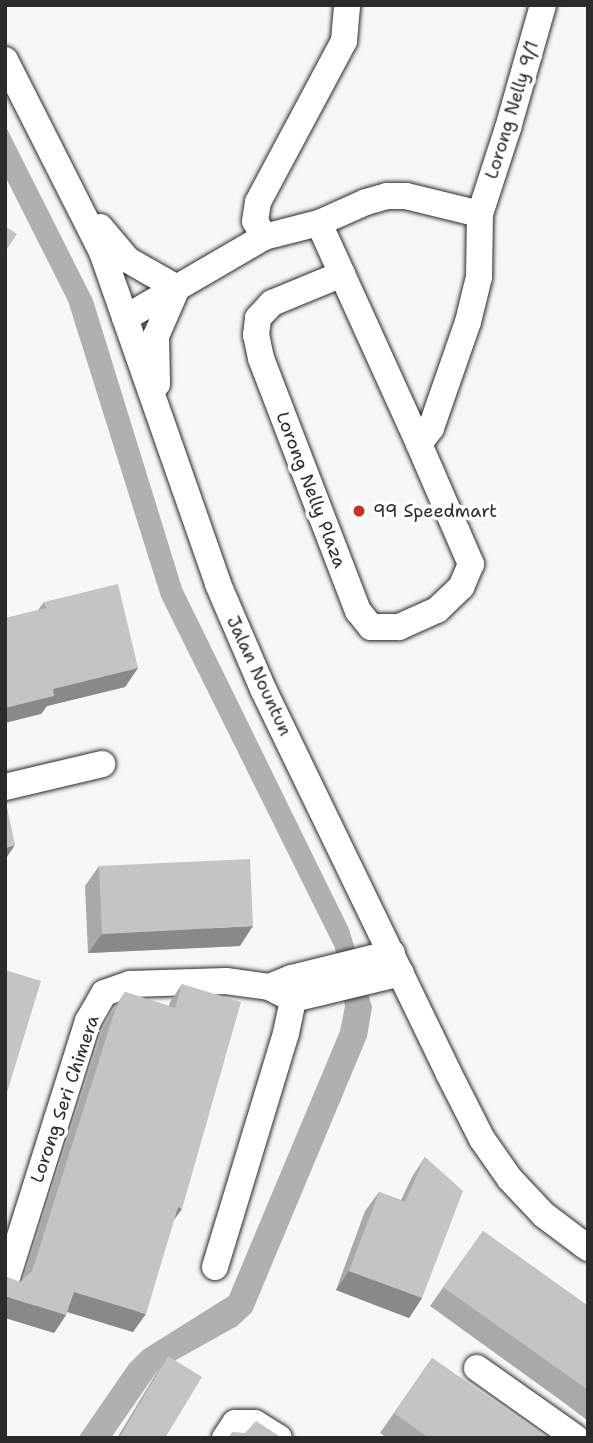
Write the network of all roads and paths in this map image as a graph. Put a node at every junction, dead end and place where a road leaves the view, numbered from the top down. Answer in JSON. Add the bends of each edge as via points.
{"nodes":[{"id":1,"x":347,"y":5,"type":"edge"},
{"id":2,"x":543,"y":5,"type":"edge"},
{"id":3,"x":5,"y":60,"type":"edge"},
{"id":4,"x":76,"y":197,"type":"junction"},
{"id":5,"x":480,"y":214,"type":"junction"},
{"id":6,"x":319,"y":223,"type":"junction"},
{"id":7,"x":264,"y":237,"type":"junction"},
{"id":8,"x":342,"y":274,"type":"junction"},
{"id":9,"x":177,"y":288,"type":"junction"},
{"id":10,"x":125,"y":318,"type":"junction"},
{"id":11,"x":159,"y":414,"type":"junction"},
{"id":12,"x":419,"y":444,"type":"junction"},
{"id":13,"x":102,"y":764,"type":"dead end"},
{"id":14,"x":5,"y":787,"type":"edge"},
{"id":15,"x":397,"y":963,"type":"junction"},
{"id":16,"x":284,"y":988,"type":"junction"},
{"id":17,"x":588,"y":1248,"type":"edge"},
{"id":18,"x":215,"y":1267,"type":"dead end"},
{"id":19,"x":5,"y":1284,"type":"edge"},
{"id":20,"x":477,"y":1368,"type":"dead end"},
{"id":21,"x":225,"y":1438,"type":"edge"},
{"id":22,"x":279,"y":1438,"type":"edge"},
{"id":23,"x":576,"y":1438,"type":"edge"}],
"edges":[{"from":1,"to":7,"type":"street","via":[[344,41],[258,202],[255,221]]},
{"from":2,"to":5,"type":"street","name":"Lorong Nelly 9/1"},
{"from":3,"to":4,"type":"street","name":"Jalan Nountun"},
{"from":4,"to":9,"type":"street","via":[[128,260]]},
{"from":4,"to":10,"type":"street","name":"Jalan Nountun"},
{"from":5,"to":6,"type":"street","via":[[406,196],[387,196]]},
{"from":5,"to":12,"type":"street","name":"Lorong Nelly 9/1","via":[[479,277],[471,311],[436,416]]},
{"from":6,"to":7,"type":"street"},
{"from":6,"to":8,"type":"street"},
{"from":7,"to":9,"type":"street"},
{"from":8,"to":12,"type":"street"},
{"from":8,"to":12,"type":"street","name":"Lorong Nelly Plaza","via":[[272,303],[258,318],[256,335],[358,611],[371,627],[399,627],[437,610],[461,587],[471,564]]},
{"from":9,"to":10,"type":"street"},
{"from":9,"to":11,"type":"street","via":[[156,335]]},
{"from":10,"to":11,"type":"street","name":"Jalan Nountun"},
{"from":11,"to":15,"type":"street","name":"Jalan Nountun","via":[[218,584],[255,670]]},
{"from":13,"to":14,"type":"street"},
{"from":15,"to":16,"type":"street","name":"Lorong Seri Chimera"},
{"from":15,"to":17,"type":"street","name":"Jalan Nountun","via":[[482,1139],[510,1180],[544,1215]]},
{"from":16,"to":18,"type":"street","via":[[286,1033]]},
{"from":16,"to":19,"type":"street","name":"Lorong Seri Chimera","via":[[226,981],[130,984],[104,993],[88,1021]]},
{"from":20,"to":23,"type":"street"},
{"from":21,"to":22,"type":"street","via":[[235,1423],[255,1423]]}]}
